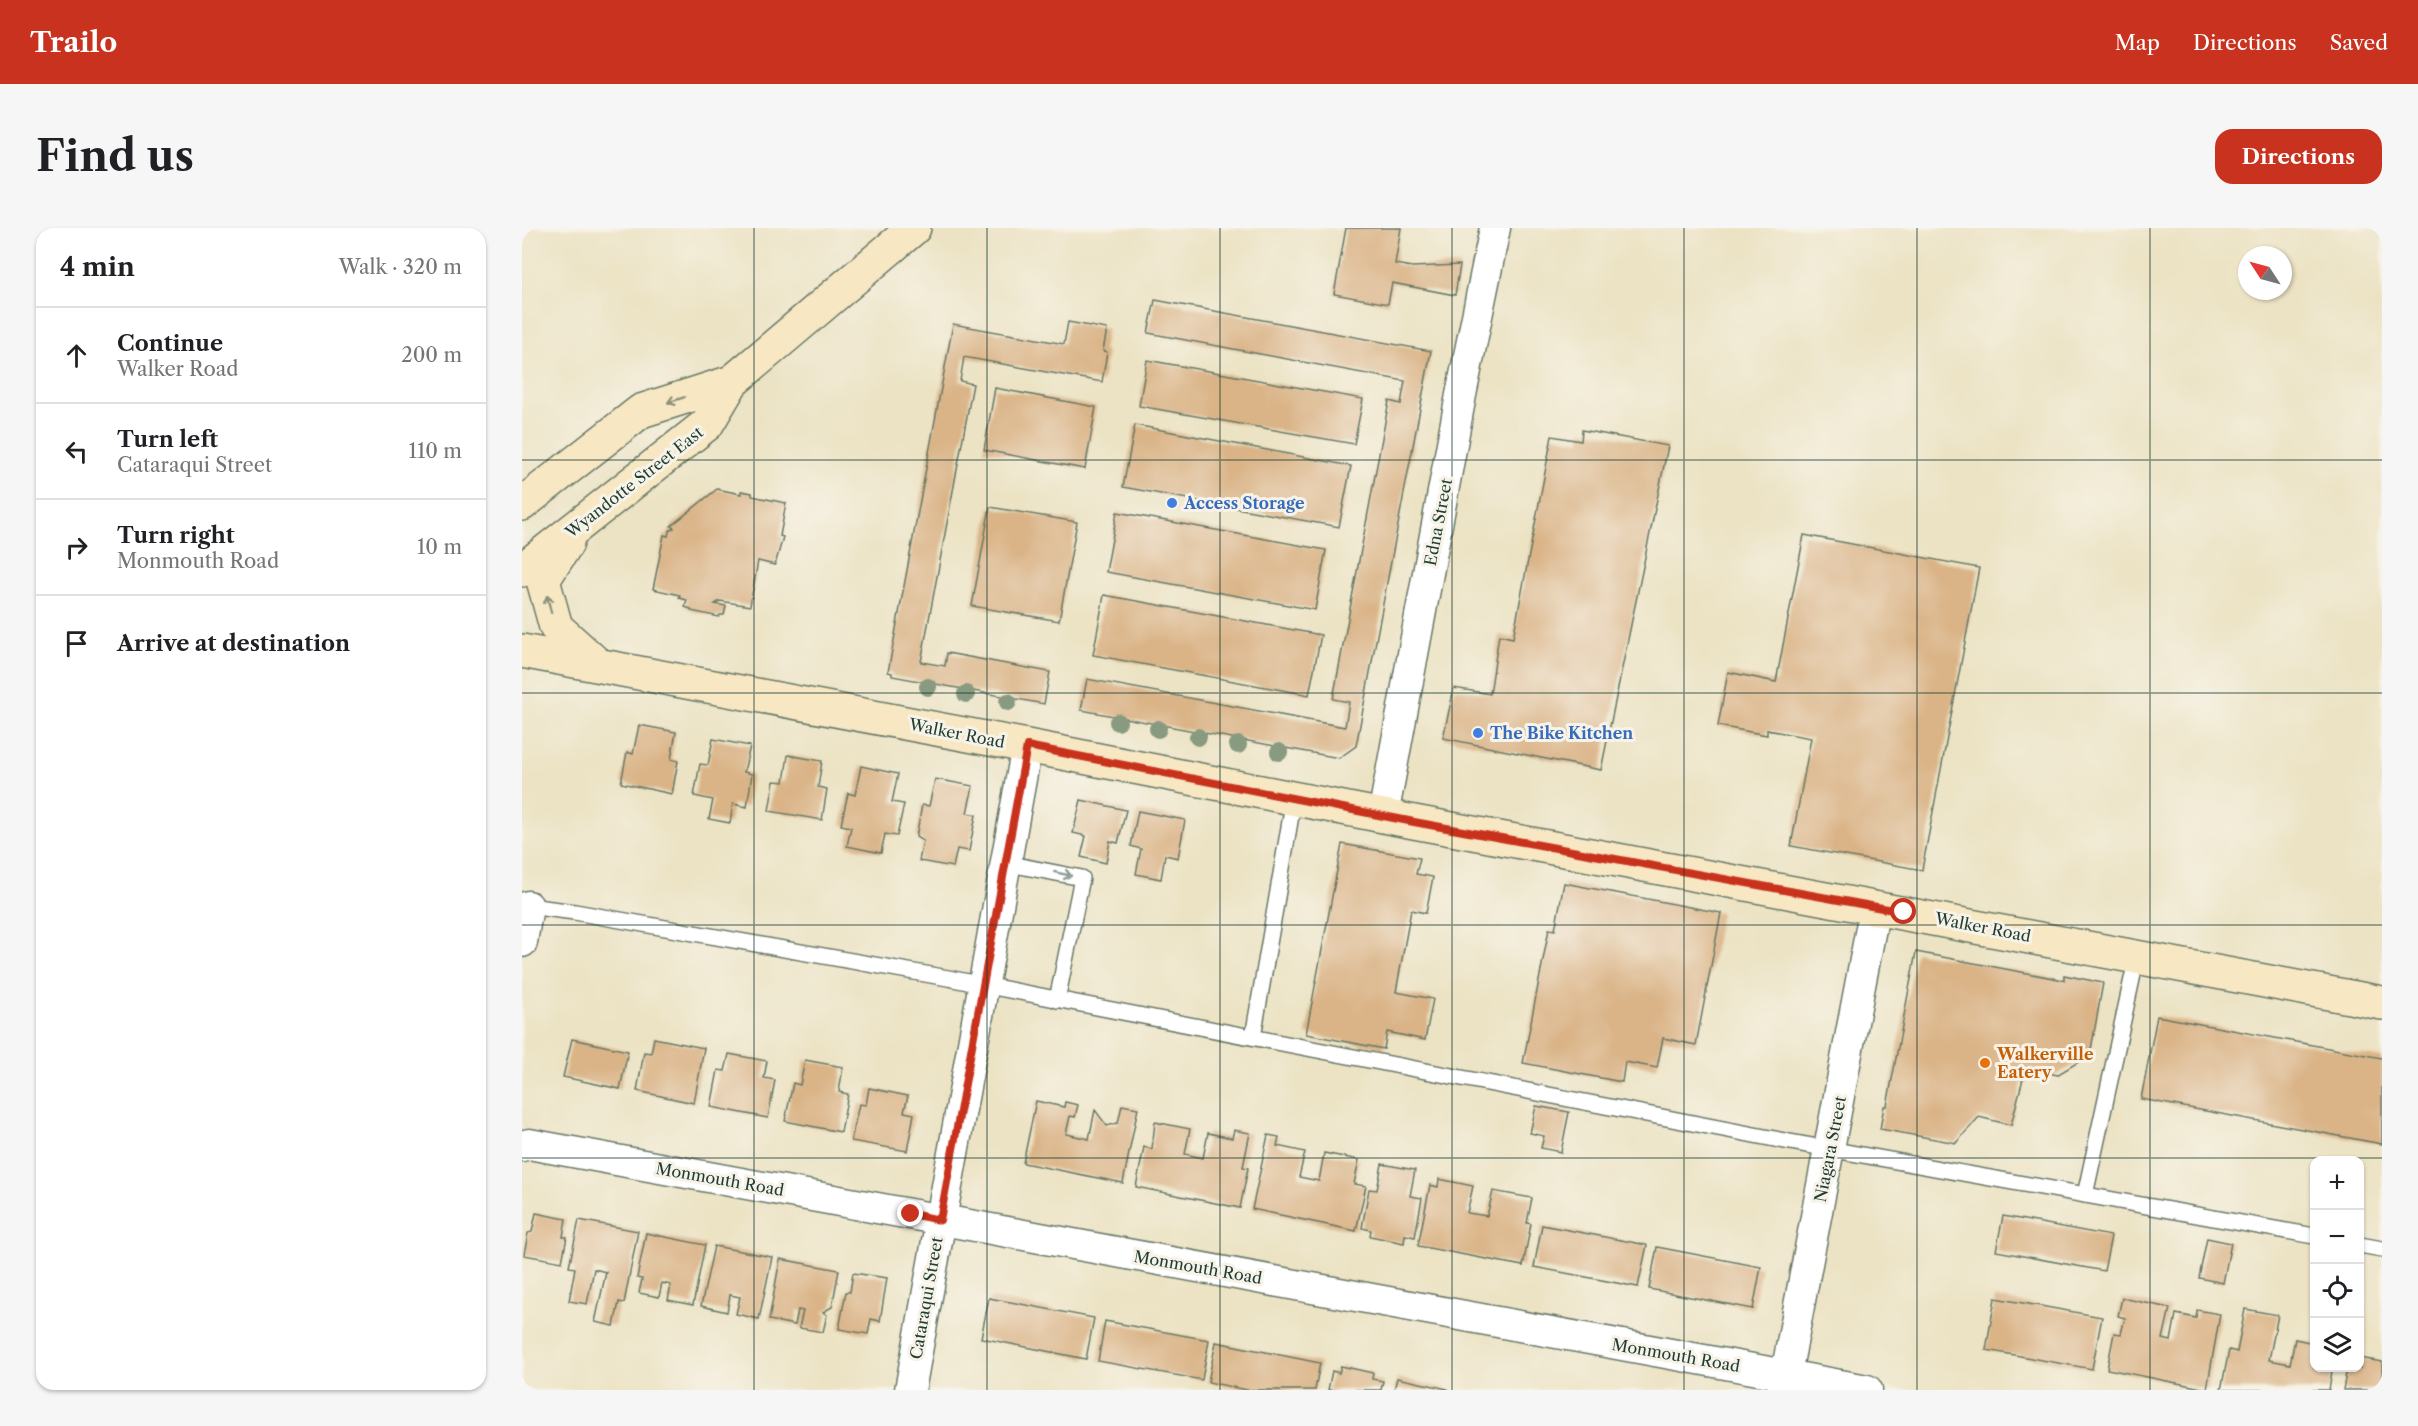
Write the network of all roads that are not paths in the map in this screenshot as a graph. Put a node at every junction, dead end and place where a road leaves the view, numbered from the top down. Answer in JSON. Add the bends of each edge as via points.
{"nodes":[{"id":1,"x":914,"y":228,"type":"edge"},
{"id":2,"x":1495,"y":228,"type":"edge"},
{"id":3,"x":732,"y":382,"type":"junction"},
{"id":4,"x":522,"y":504,"type":"edge"},
{"id":5,"x":579,"y":525,"type":"junction"},
{"id":6,"x":522,"y":570,"type":"edge"},
{"id":7,"x":522,"y":651,"type":"edge"},
{"id":8,"x":597,"y":664,"type":"junction"},
{"id":9,"x":1027,"y":746,"type":"junction"},
{"id":10,"x":1294,"y":798,"type":"junction"},
{"id":11,"x":1383,"y":816,"type":"junction"},
{"id":12,"x":1005,"y":863,"type":"junction"},
{"id":13,"x":528,"y":906,"type":"joint"},
{"id":14,"x":1875,"y":908,"type":"junction"},
{"id":15,"x":522,"y":942,"type":"edge"},
{"id":16,"x":2137,"y":956,"type":"junction"},
{"id":17,"x":983,"y":985,"type":"junction"},
{"id":18,"x":1057,"y":1000,"type":"junction"},
{"id":19,"x":2382,"y":1003,"type":"edge"},
{"id":20,"x":1253,"y":1037,"type":"junction"},
{"id":21,"x":525,"y":1145,"type":"edge"},
{"id":22,"x":1831,"y":1148,"type":"junction"},
{"id":23,"x":2085,"y":1195,"type":"junction"},
{"id":24,"x":940,"y":1220,"type":"junction"},
{"id":25,"x":2310,"y":1235,"type":"edge"},
{"id":26,"x":2364,"y":1246,"type":"edge"},
{"id":27,"x":2382,"y":1249,"type":"edge"},
{"id":28,"x":1784,"y":1383,"type":"edge"},
{"id":29,"x":909,"y":1390,"type":"edge"},
{"id":30,"x":1867,"y":1390,"type":"edge"}],
"edges":[{"from":1,"to":3,"type":"main road","name":"Wyandotte Street East"},
{"from":2,"to":11,"type":"street","name":"Edna Street"},
{"from":3,"to":4,"type":"main road","name":"Wyandotte Street East","one_way":true,"via":[[641,411]]},
{"from":3,"to":5,"type":"main road","name":"Wyandotte Street East","via":[[707,424]]},
{"from":5,"to":6,"type":"main road","name":"Wyandotte Street East"},
{"from":8,"to":5,"type":"main road","one_way":true,"via":[[555,627],[543,580]]},
{"from":7,"to":8,"type":"main road","name":"Walker Road"},
{"from":8,"to":9,"type":"main road","name":"Walker Road"},
{"from":9,"to":10,"type":"main road","name":"Walker Road"},
{"from":9,"to":12,"type":"street","name":"Cataraqui Street"},
{"from":10,"to":11,"type":"main road","name":"Walker Road"},
{"from":10,"to":20,"type":"lane"},
{"from":11,"to":14,"type":"main road","name":"Walker Road"},
{"from":12,"to":17,"type":"street","name":"Cataraqui Street"},
{"from":12,"to":18,"type":"lane","one_way":true,"via":[[1082,878]]},
{"from":13,"to":15,"type":"street"},
{"from":13,"to":17,"type":"lane"},
{"from":14,"to":16,"type":"main road","name":"Walker Road"},
{"from":14,"to":22,"type":"street","name":"Niagara Street"},
{"from":16,"to":19,"type":"main road","name":"Walker Road"},
{"from":16,"to":23,"type":"lane"},
{"from":17,"to":18,"type":"lane"},
{"from":17,"to":24,"type":"street","name":"Cataraqui Street"},
{"from":18,"to":20,"type":"lane"},
{"from":20,"to":22,"type":"lane"},
{"from":21,"to":24,"type":"street","name":"Monmouth Road"},
{"from":22,"to":23,"type":"lane"},
{"from":22,"to":28,"type":"street","name":"Niagara Street"},
{"from":23,"to":25,"type":"lane"},
{"from":24,"to":28,"type":"street","name":"Monmouth Road"},
{"from":24,"to":29,"type":"street","name":"Cataraqui Street"},
{"from":26,"to":27,"type":"lane"},
{"from":28,"to":30,"type":"street","name":"Monmouth Road"}]}
